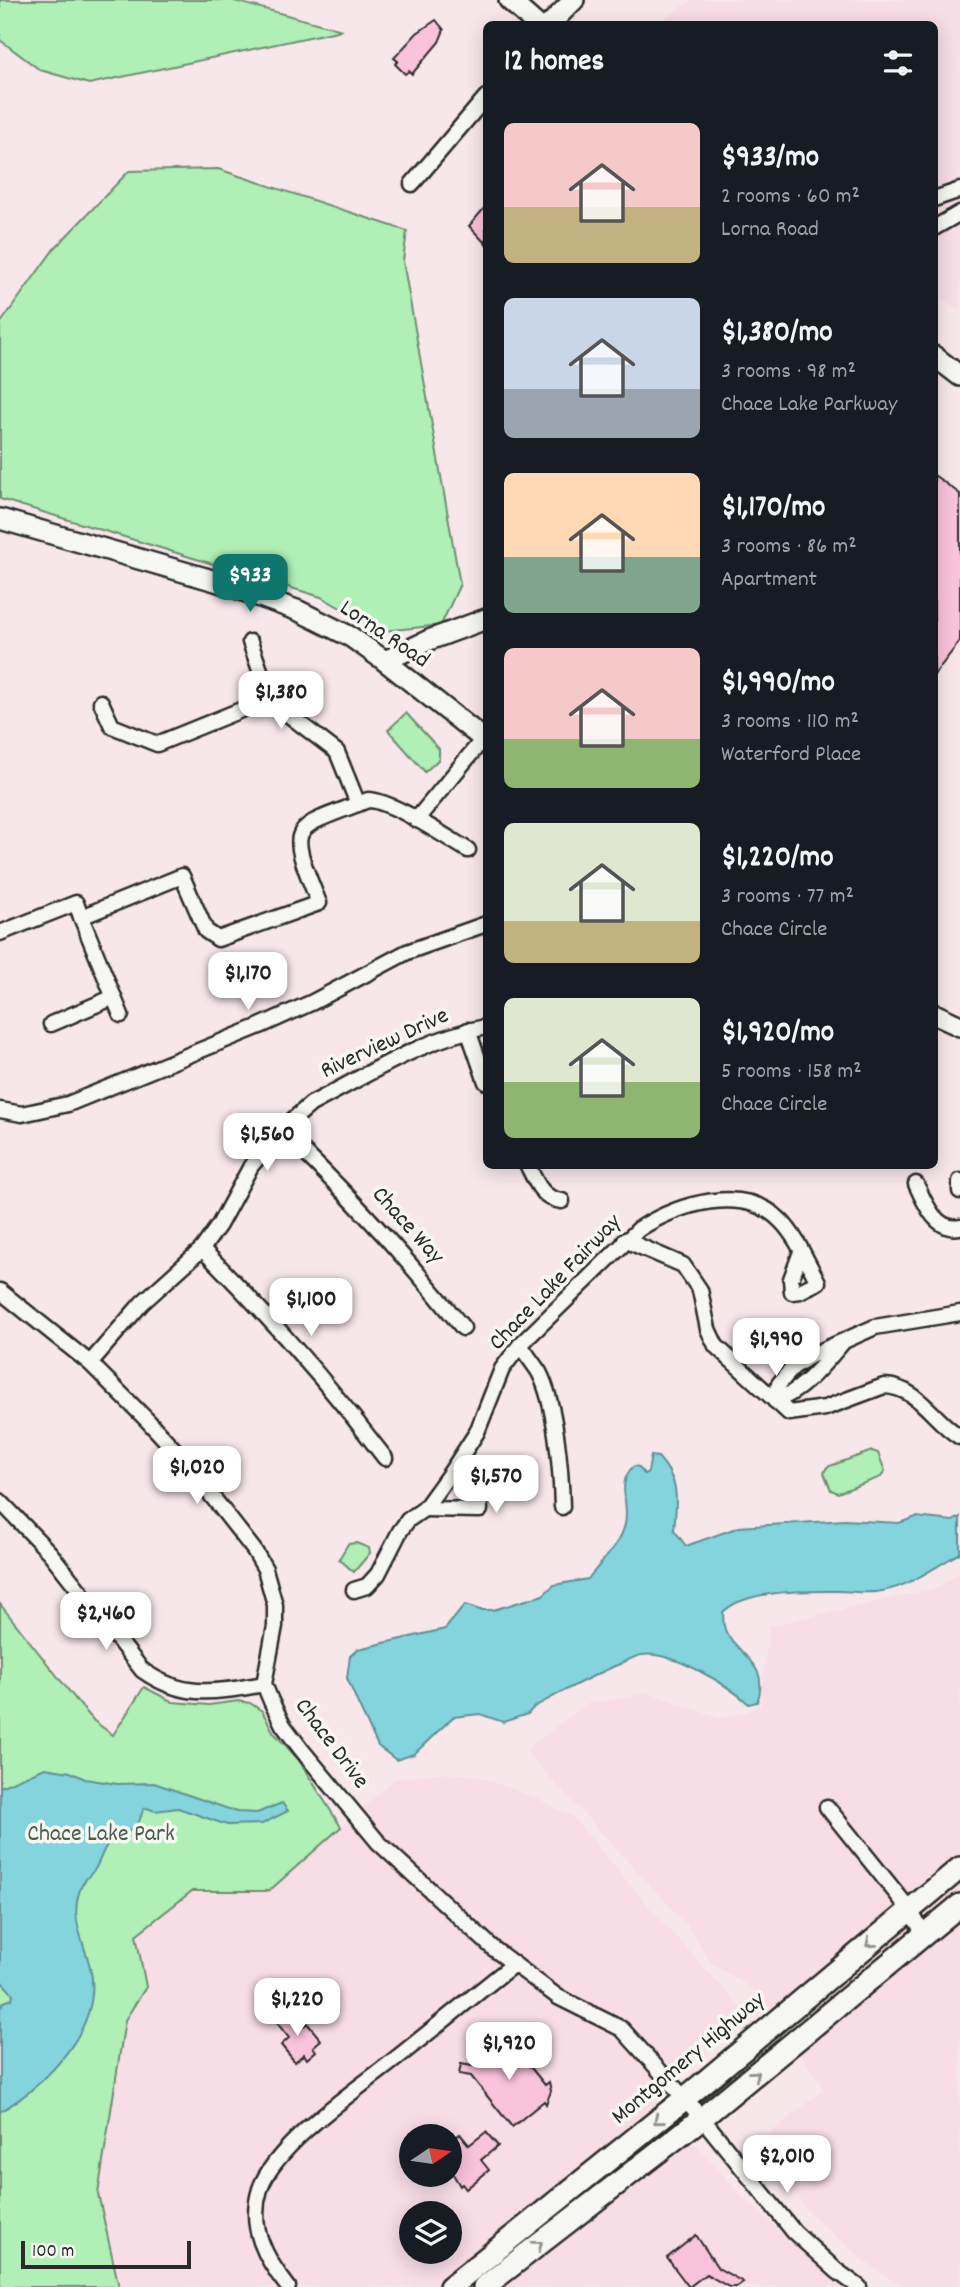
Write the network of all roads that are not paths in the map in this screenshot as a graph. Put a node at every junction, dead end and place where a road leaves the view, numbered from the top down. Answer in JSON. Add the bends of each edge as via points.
{"nodes":[{"id":1,"x":509,"y":0,"type":"edge"},
{"id":2,"x":574,"y":0,"type":"edge"},
{"id":3,"x":533,"y":21,"type":"edge"},
{"id":4,"x":553,"y":21,"type":"edge"},
{"id":5,"x":483,"y":101,"type":"edge"},
{"id":6,"x":412,"y":184,"type":"dead end"},
{"id":7,"x":960,"y":190,"type":"edge"},
{"id":8,"x":938,"y":198,"type":"edge"},
{"id":9,"x":960,"y":213,"type":"edge"},
{"id":10,"x":938,"y":226,"type":"edge"},
{"id":11,"x":938,"y":359,"type":"edge"},
{"id":12,"x":960,"y":376,"type":"edge"},
{"id":13,"x":0,"y":519,"type":"edge"},
{"id":14,"x":483,"y":619,"type":"edge"},
{"id":15,"x":250,"y":642,"type":"dead end"},
{"id":16,"x":385,"y":661,"type":"junction"},
{"id":17,"x":262,"y":701,"type":"junction"},
{"id":18,"x":101,"y":702,"type":"dead end"},
{"id":19,"x":483,"y":737,"type":"edge"},
{"id":20,"x":483,"y":741,"type":"edge"},
{"id":21,"x":358,"y":804,"type":"junction"},
{"id":22,"x":416,"y":820,"type":"junction"},
{"id":23,"x":468,"y":850,"type":"dead end"},
{"id":24,"x":81,"y":917,"type":"junction"},
{"id":25,"x":483,"y":925,"type":"edge"},
{"id":26,"x":0,"y":933,"type":"edge"},
{"id":27,"x":114,"y":997,"type":"junction"},
{"id":28,"x":121,"y":1015,"type":"dead end"},
{"id":29,"x":938,"y":1016,"type":"edge"},
{"id":30,"x":51,"y":1024,"type":"dead end"},
{"id":31,"x":960,"y":1026,"type":"edge"},
{"id":32,"x":483,"y":1028,"type":"edge"},
{"id":33,"x":468,"y":1030,"type":"junction"},
{"id":34,"x":483,"y":1073,"type":"edge"},
{"id":35,"x":0,"y":1110,"type":"edge"},
{"id":36,"x":281,"y":1130,"type":"junction"},
{"id":37,"x":530,"y":1169,"type":"edge"},
{"id":38,"x":960,"y":1181,"type":"edge"},
{"id":39,"x":916,"y":1184,"type":"dead end"},
{"id":40,"x":960,"y":1191,"type":"edge"},
{"id":41,"x":562,"y":1201,"type":"dead end"},
{"id":42,"x":960,"y":1227,"type":"edge"},
{"id":43,"x":625,"y":1240,"type":"junction"},
{"id":44,"x":202,"y":1249,"type":"junction"},
{"id":45,"x":801,"y":1252,"type":"dead end"},
{"id":46,"x":0,"y":1291,"type":"edge"},
{"id":47,"x":960,"y":1313,"type":"edge"},
{"id":48,"x":463,"y":1328,"type":"dead end"},
{"id":49,"x":520,"y":1345,"type":"junction"},
{"id":50,"x":90,"y":1363,"type":"junction"},
{"id":51,"x":775,"y":1401,"type":"junction"},
{"id":52,"x":960,"y":1437,"type":"edge"},
{"id":53,"x":385,"y":1458,"type":"dead end"},
{"id":54,"x":453,"y":1469,"type":"junction"},
{"id":55,"x":0,"y":1501,"type":"edge"},
{"id":56,"x":562,"y":1507,"type":"dead end"},
{"id":57,"x":424,"y":1509,"type":"junction"},
{"id":58,"x":354,"y":1590,"type":"dead end"},
{"id":59,"x":264,"y":1684,"type":"junction"},
{"id":60,"x":827,"y":1807,"type":"dead end"},
{"id":61,"x":960,"y":1868,"type":"edge"},
{"id":62,"x":960,"y":1905,"type":"edge"},
{"id":63,"x":909,"y":1909,"type":"junction"},
{"id":64,"x":924,"y":1934,"type":"junction"},
{"id":65,"x":514,"y":1964,"type":"junction"},
{"id":66,"x":683,"y":2100,"type":"junction"},
{"id":67,"x":702,"y":2119,"type":"junction"},
{"id":68,"x":288,"y":2287,"type":"edge"},
{"id":69,"x":450,"y":2287,"type":"edge"},
{"id":70,"x":484,"y":2287,"type":"edge"},
{"id":71,"x":859,"y":2287,"type":"edge"}],
"edges":[{"from":1,"to":3,"type":"street"},
{"from":2,"to":4,"type":"street"},
{"from":5,"to":6,"type":"street"},
{"from":7,"to":8,"type":"street"},
{"from":9,"to":10,"type":"street"},
{"from":11,"to":12,"type":"street"},
{"from":13,"to":16,"type":"street","name":"Lorna Road","via":[[270,600],[351,638]]},
{"from":14,"to":16,"type":"street"},
{"from":15,"to":17,"type":"street","via":[[260,670]]},
{"from":16,"to":19,"type":"street","name":"Lorna Road"},
{"from":17,"to":18,"type":"street","via":[[157,744],[112,726]]},
{"from":17,"to":21,"type":"street","via":[[277,706],[337,752]]},
{"from":20,"to":22,"type":"street"},
{"from":21,"to":22,"type":"street","via":[[377,800]]},
{"from":21,"to":24,"type":"street","via":[[314,821],[298,837],[301,859],[319,903],[218,939],[206,931],[182,876]]},
{"from":22,"to":23,"type":"street"},
{"from":24,"to":26,"type":"street","via":[[76,903]]},
{"from":24,"to":27,"type":"street"},
{"from":25,"to":35,"type":"street","via":[[407,952],[260,1026],[68,1104],[22,1114]]},
{"from":27,"to":28,"type":"street"},
{"from":27,"to":30,"type":"street"},
{"from":29,"to":31,"type":"street"},
{"from":32,"to":33,"type":"street","name":"Riverview Drive"},
{"from":33,"to":34,"type":"street"},
{"from":33,"to":36,"type":"street","name":"Riverview Drive","via":[[417,1049],[311,1104]]},
{"from":36,"to":44,"type":"street","name":"Riverview Drive","via":[[251,1166]]},
{"from":36,"to":48,"type":"street","name":"Chace Way","via":[[394,1243]]},
{"from":37,"to":41,"type":"street","via":[[540,1190],[551,1200]]},
{"from":38,"to":40,"type":"street"},
{"from":39,"to":42,"type":"street","via":[[939,1223]]},
{"from":43,"to":45,"type":"street","name":"Chace Lake Fairway","via":[[654,1219],[733,1199],[759,1206],[781,1220]]},
{"from":43,"to":49,"type":"street","name":"Chace Lake Fairway"},
{"from":43,"to":51,"type":"street","via":[[683,1265],[701,1290],[716,1346]]},
{"from":44,"to":50,"type":"street","name":"Riverview Drive","via":[[142,1303]]},
{"from":44,"to":53,"type":"street","via":[[296,1348]]},
{"from":46,"to":50,"type":"street","name":"Chace Drive"},
{"from":47,"to":51,"type":"street","via":[[875,1328],[810,1356],[779,1384]]},
{"from":49,"to":54,"type":"street","name":"Chace Lake Fairway","via":[[502,1369],[477,1433]]},
{"from":49,"to":56,"type":"street","via":[[547,1396]]},
{"from":50,"to":59,"type":"street","name":"Chace Drive","via":[[182,1458],[265,1569],[275,1605],[275,1626]]},
{"from":51,"to":52,"type":"street","via":[[789,1413],[809,1412],[895,1386],[916,1397]]},
{"from":54,"to":57,"type":"street","name":"Chace Lake Fairway"},
{"from":54,"to":57,"type":"street","via":[[475,1486],[480,1510]]},
{"from":55,"to":59,"type":"street","via":[[50,1553],[127,1653],[152,1677],[184,1691],[213,1692]]},
{"from":57,"to":58,"type":"street","name":"Chace Lake Fairway","via":[[400,1531],[378,1574],[367,1586]]},
{"from":59,"to":65,"type":"street","name":"Chace Drive","via":[[283,1725],[377,1842]]},
{"from":60,"to":63,"type":"street"},
{"from":61,"to":63,"type":"main road","name":"Montgomery Highway"},
{"from":62,"to":64,"type":"main road"},
{"from":63,"to":64,"type":"street"},
{"from":63,"to":66,"type":"main road","name":"Montgomery Highway","one_way":true},
{"from":67,"to":64,"type":"main road","one_way":true},
{"from":65,"to":66,"type":"street","name":"Chace Drive","via":[[558,1997],[622,2029]]},
{"from":65,"to":68,"type":"street","via":[[326,2115],[272,2166],[260,2192],[256,2218],[264,2254]]},
{"from":66,"to":67,"type":"street","name":"Chace Drive"},
{"from":66,"to":69,"type":"main road","name":"Montgomery Highway","one_way":true},
{"from":70,"to":67,"type":"main road","one_way":true},
{"from":67,"to":71,"type":"street","name":"Chace Drive","via":[[794,2232]]}]}
